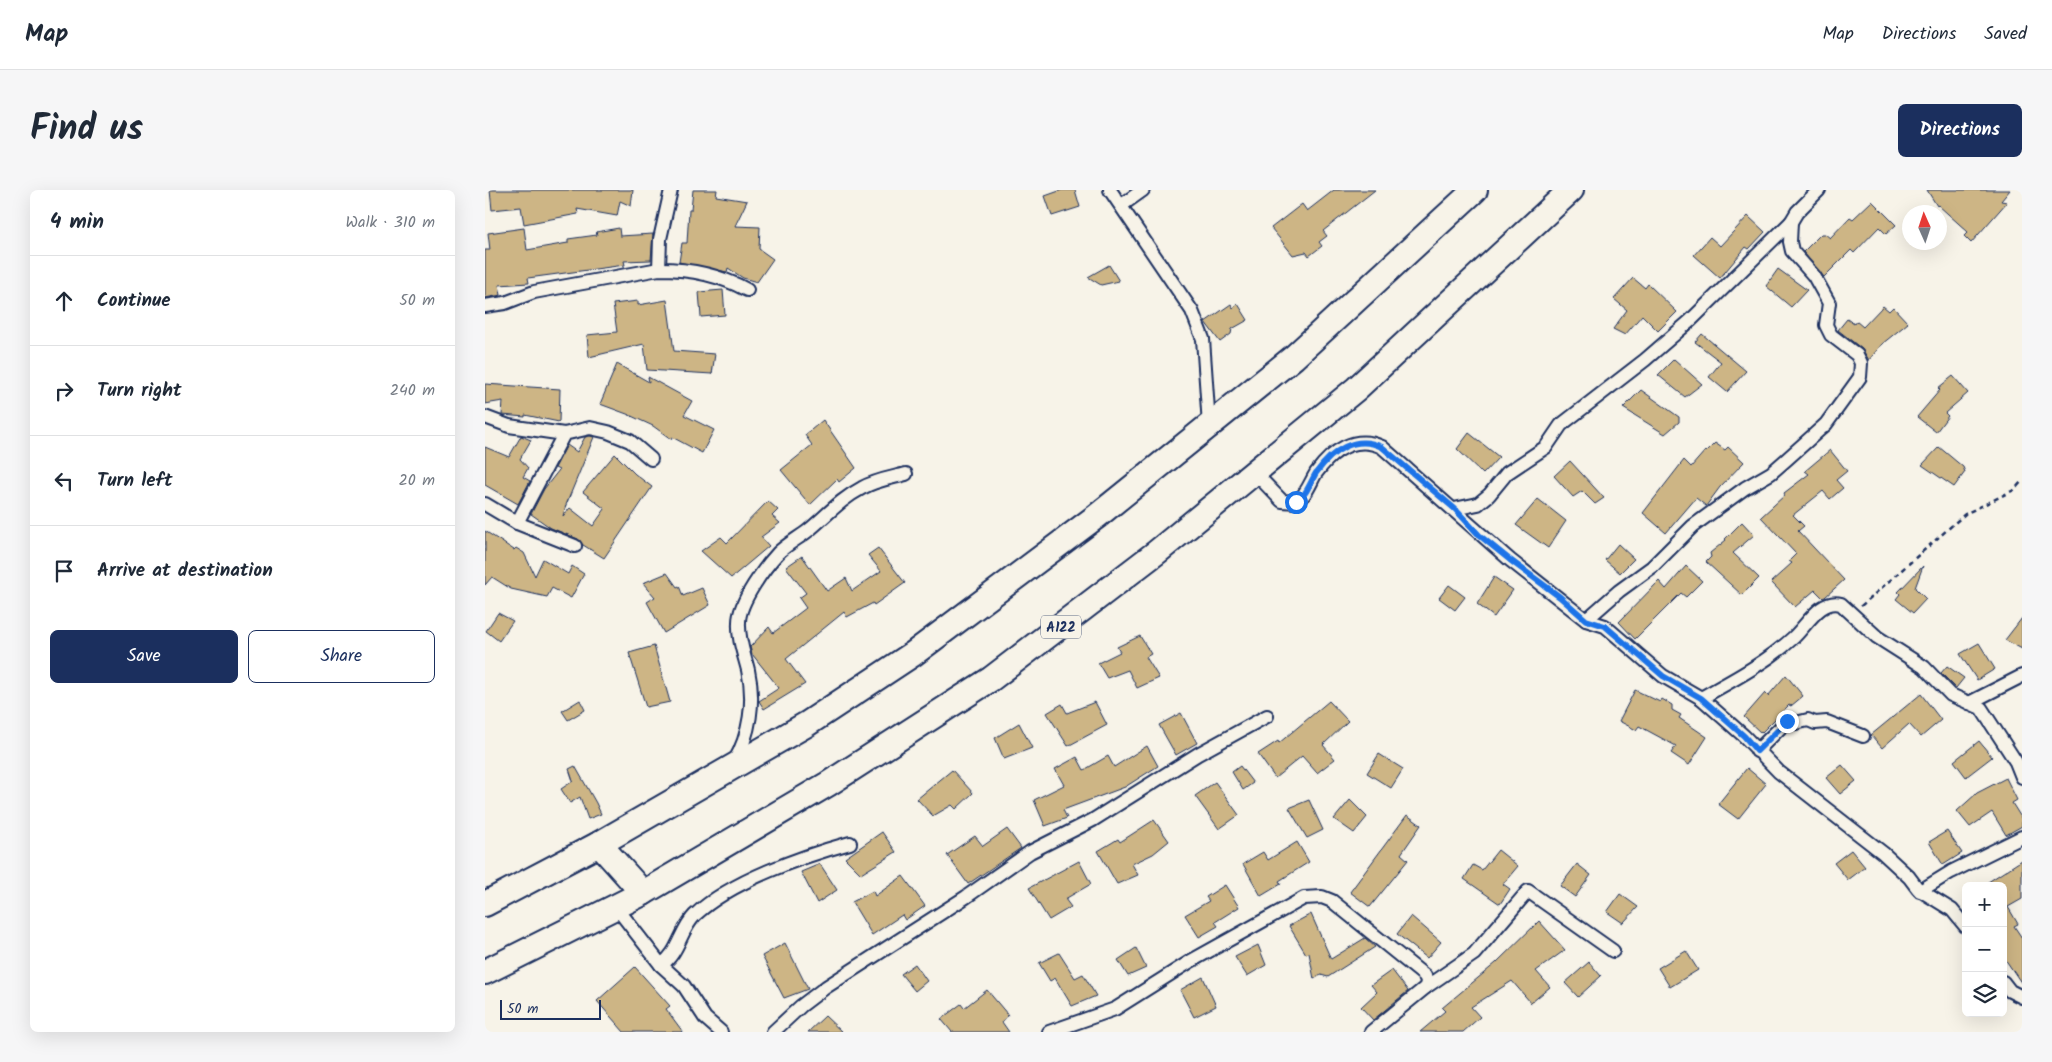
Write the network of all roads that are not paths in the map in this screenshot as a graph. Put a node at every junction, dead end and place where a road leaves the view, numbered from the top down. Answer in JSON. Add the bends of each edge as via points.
{"nodes":[{"id":1,"x":671,"y":190,"type":"edge"},
{"id":2,"x":1110,"y":190,"type":"edge"},
{"id":3,"x":1143,"y":190,"type":"edge"},
{"id":4,"x":1475,"y":190,"type":"edge"},
{"id":5,"x":1571,"y":190,"type":"edge"},
{"id":6,"x":1819,"y":190,"type":"edge"},
{"id":7,"x":1122,"y":205,"type":"junction"},
{"id":8,"x":1791,"y":222,"type":"junction"},
{"id":9,"x":659,"y":269,"type":"junction"},
{"id":10,"x":747,"y":290,"type":"dead end"},
{"id":11,"x":485,"y":306,"type":"edge"},
{"id":12,"x":485,"y":417,"type":"edge"},
{"id":13,"x":1209,"y":425,"type":"junction"},
{"id":14,"x":564,"y":434,"type":"junction"},
{"id":15,"x":651,"y":458,"type":"dead end"},
{"id":16,"x":1255,"y":472,"type":"junction"},
{"id":17,"x":906,"y":474,"type":"dead end"},
{"id":18,"x":485,"y":504,"type":"edge"},
{"id":19,"x":1455,"y":509,"type":"junction"},
{"id":20,"x":517,"y":523,"type":"junction"},
{"id":21,"x":575,"y":546,"type":"dead end"},
{"id":22,"x":1586,"y":620,"type":"junction"},
{"id":23,"x":2022,"y":676,"type":"edge"},
{"id":24,"x":1701,"y":698,"type":"junction"},
{"id":25,"x":1969,"y":703,"type":"junction"},
{"id":26,"x":1267,"y":716,"type":"dead end"},
{"id":27,"x":748,"y":727,"type":"junction"},
{"id":28,"x":1863,"y":736,"type":"dead end"},
{"id":29,"x":762,"y":750,"type":"junction"},
{"id":30,"x":1757,"y":751,"type":"junction"},
{"id":31,"x":730,"y":768,"type":"junction"},
{"id":32,"x":2022,"y":777,"type":"edge"},
{"id":33,"x":2022,"y":837,"type":"edge"},
{"id":34,"x":599,"y":844,"type":"junction"},
{"id":35,"x":850,"y":844,"type":"dead end"},
{"id":36,"x":1921,"y":891,"type":"junction"},
{"id":37,"x":643,"y":893,"type":"junction"},
{"id":38,"x":485,"y":904,"type":"edge"},
{"id":39,"x":616,"y":907,"type":"junction"},
{"id":40,"x":1962,"y":922,"type":"edge"},
{"id":41,"x":1613,"y":951,"type":"dead end"},
{"id":42,"x":661,"y":965,"type":"junction"},
{"id":43,"x":485,"y":972,"type":"edge"},
{"id":44,"x":1426,"y":986,"type":"junction"},
{"id":45,"x":2007,"y":987,"type":"edge"},
{"id":46,"x":2022,"y":997,"type":"edge"},
{"id":47,"x":721,"y":1032,"type":"edge"},
{"id":48,"x":773,"y":1032,"type":"edge"},
{"id":49,"x":1049,"y":1032,"type":"edge"},
{"id":50,"x":1371,"y":1032,"type":"edge"}],
"edges":[{"from":1,"to":9,"type":"street","via":[[660,239]]},
{"from":2,"to":7,"type":"street"},
{"from":3,"to":7,"type":"street"},
{"from":4,"to":13,"type":"highway","via":[[1294,357]]},
{"from":5,"to":16,"type":"highway","number":"A122","via":[[1356,389]]},
{"from":6,"to":8,"type":"street"},
{"from":7,"to":13,"type":"street","via":[[1199,325],[1203,339]]},
{"from":8,"to":19,"type":"street","via":[[1690,321],[1561,425],[1547,447],[1507,473],[1478,504]]},
{"from":8,"to":22,"type":"street","via":[[1792,250],[1814,276],[1829,303],[1826,325],[1831,334],[1857,355],[1861,363],[1860,377],[1826,424],[1787,459],[1693,526],[1652,567]]},
{"from":9,"to":10,"type":"street","via":[[680,269],[724,278]]},
{"from":9,"to":11,"type":"street","via":[[534,292],[505,303]]},
{"from":12,"to":14,"type":"street","via":[[516,427]]},
{"from":13,"to":29,"type":"highway","via":[[1097,516],[913,654]]},
{"from":14,"to":15,"type":"street","via":[[590,428],[608,432],[630,441]]},
{"from":14,"to":20,"type":"street"},
{"from":16,"to":19,"type":"street","via":[[1282,501],[1296,502],[1338,451],[1348,444],[1365,441],[1382,447]]},
{"from":16,"to":37,"type":"highway","number":"A122","via":[[991,679],[820,789]]},
{"from":17,"to":27,"type":"street","via":[[879,480],[832,507],[810,529],[779,552],[759,579],[739,619],[751,698]]},
{"from":18,"to":20,"type":"street"},
{"from":19,"to":22,"type":"street","via":[[1479,535]]},
{"from":20,"to":21,"type":"street"},
{"from":22,"to":24,"type":"street","via":[[1605,626],[1663,676]]},
{"from":23,"to":25,"type":"street"},
{"from":24,"to":25,"type":"street","via":[[1758,666],[1824,606],[1834,602],[1841,604],[1877,637],[1924,667],[1951,694]]},
{"from":24,"to":30,"type":"street"},
{"from":25,"to":32,"type":"street","via":[[1981,708],[2016,762]]},
{"from":26,"to":48,"type":"street","via":[[1198,754],[1093,820],[1023,857],[826,987]]},
{"from":27,"to":29,"type":"street"},
{"from":27,"to":31,"type":"street","via":[[743,748]]},
{"from":28,"to":30,"type":"street","via":[[1827,722],[1787,721]]},
{"from":29,"to":31,"type":"highway"},
{"from":30,"to":36,"type":"street","via":[[1811,799],[1883,853]]},
{"from":31,"to":34,"type":"highway"},
{"from":33,"to":36,"type":"street","via":[[1951,872]]},
{"from":34,"to":37,"type":"highway"},
{"from":34,"to":38,"type":"highway"},
{"from":35,"to":42,"type":"street","via":[[809,854],[722,895],[694,916],[670,959]]},
{"from":36,"to":40,"type":"street","via":[[1952,910]]},
{"from":37,"to":39,"type":"highway","number":"A122"},
{"from":39,"to":42,"type":"street"},
{"from":39,"to":43,"type":"highway","number":"A122"},
{"from":41,"to":44,"type":"street","via":[[1529,891],[1474,954]]},
{"from":42,"to":47,"type":"street","via":[[684,986],[705,1018]]},
{"from":44,"to":49,"type":"street","via":[[1425,976],[1332,901],[1322,897],[1304,898],[1191,961],[1102,1016]]},
{"from":44,"to":50,"type":"street"},
{"from":45,"to":46,"type":"street"}]}
